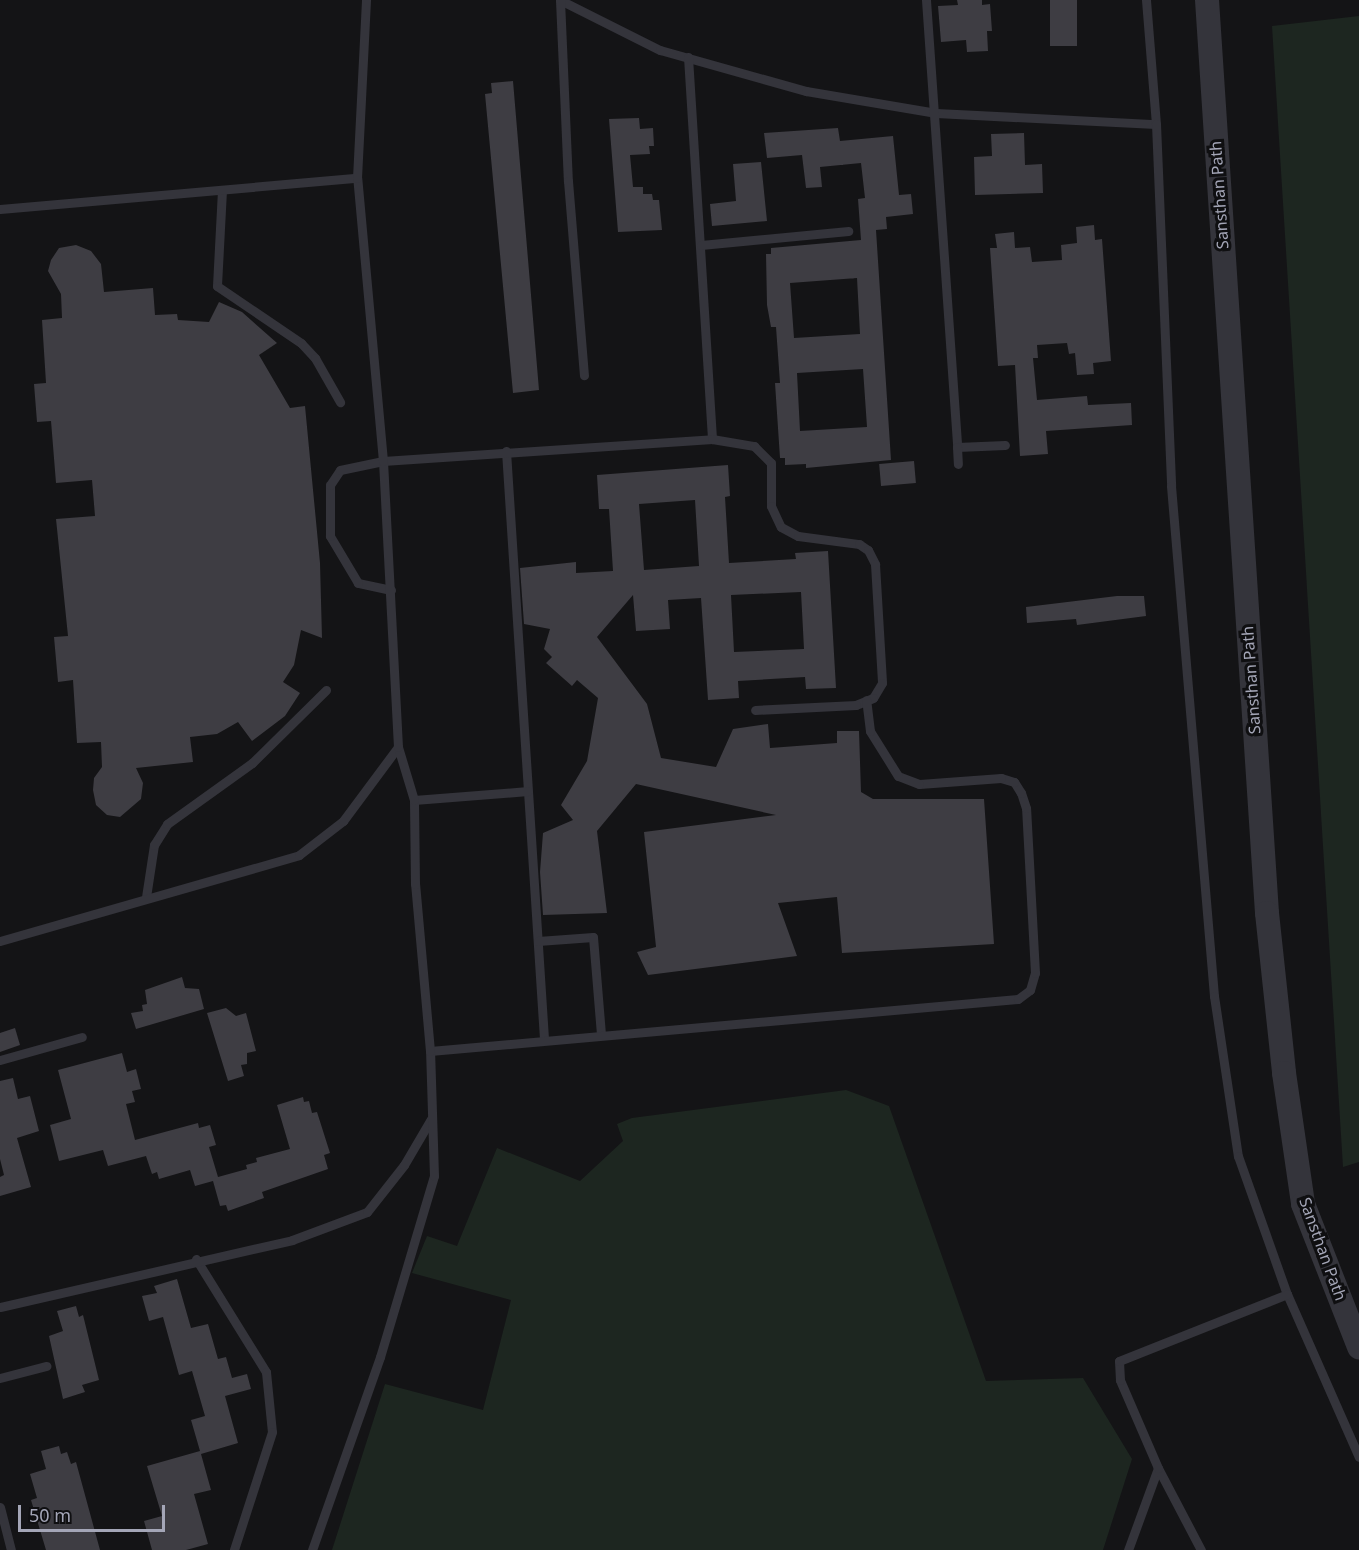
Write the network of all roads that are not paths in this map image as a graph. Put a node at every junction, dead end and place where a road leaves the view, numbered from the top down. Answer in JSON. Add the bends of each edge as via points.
{"nodes":[{"id":1,"x":366,"y":0,"type":"edge"},
{"id":2,"x":560,"y":0,"type":"edge"},
{"id":3,"x":926,"y":0,"type":"edge"},
{"id":4,"x":1146,"y":0,"type":"edge"},
{"id":5,"x":1207,"y":0,"type":"edge"},
{"id":6,"x":688,"y":57,"type":"junction"},
{"id":7,"x":936,"y":112,"type":"junction"},
{"id":8,"x":1156,"y":124,"type":"junction"},
{"id":9,"x":357,"y":178,"type":"junction"},
{"id":10,"x":222,"y":190,"type":"junction"},
{"id":11,"x":0,"y":209,"type":"edge"},
{"id":12,"x":848,"y":231,"type":"dead end"},
{"id":13,"x":701,"y":245,"type":"junction"},
{"id":14,"x":584,"y":375,"type":"dead end"},
{"id":15,"x":340,"y":402,"type":"dead end"},
{"id":16,"x":712,"y":439,"type":"junction"},
{"id":17,"x":1005,"y":444,"type":"dead end"},
{"id":18,"x":957,"y":447,"type":"junction"},
{"id":19,"x":506,"y":451,"type":"junction"},
{"id":20,"x":383,"y":461,"type":"junction"},
{"id":21,"x":958,"y":464,"type":"dead end"},
{"id":22,"x":391,"y":590,"type":"junction"},
{"id":23,"x":326,"y":690,"type":"dead end"},
{"id":24,"x":867,"y":700,"type":"junction"},
{"id":25,"x":755,"y":710,"type":"dead end"},
{"id":26,"x":398,"y":747,"type":"junction"},
{"id":27,"x":528,"y":791,"type":"junction"},
{"id":28,"x":414,"y":800,"type":"junction"},
{"id":29,"x":146,"y":897,"type":"junction"},
{"id":30,"x":0,"y":941,"type":"edge"},
{"id":31,"x":538,"y":941,"type":"junction"},
{"id":32,"x":601,"y":1034,"type":"junction"},
{"id":33,"x":82,"y":1037,"type":"dead end"},
{"id":34,"x":544,"y":1038,"type":"junction"},
{"id":35,"x":430,"y":1051,"type":"junction"},
{"id":36,"x":0,"y":1060,"type":"edge"},
{"id":37,"x":432,"y":1117,"type":"junction"},
{"id":38,"x":196,"y":1259,"type":"junction"},
{"id":39,"x":1287,"y":1294,"type":"junction"},
{"id":40,"x":0,"y":1307,"type":"edge"},
{"id":41,"x":1359,"y":1347,"type":"edge"},
{"id":42,"x":46,"y":1366,"type":"dead end"},
{"id":43,"x":0,"y":1378,"type":"edge"},
{"id":44,"x":1359,"y":1457,"type":"edge"},
{"id":45,"x":1158,"y":1468,"type":"junction"},
{"id":46,"x":0,"y":1507,"type":"edge"},
{"id":47,"x":11,"y":1550,"type":"edge"},
{"id":48,"x":234,"y":1550,"type":"edge"},
{"id":49,"x":312,"y":1550,"type":"edge"},
{"id":50,"x":1128,"y":1550,"type":"edge"},
{"id":51,"x":1201,"y":1550,"type":"edge"}],
"edges":[{"from":1,"to":9,"type":"lane"},
{"from":2,"to":6,"type":"lane","via":[[660,50]]},
{"from":2,"to":14,"type":"lane","via":[[568,181]]},
{"from":3,"to":7,"type":"lane"},
{"from":4,"to":8,"type":"lane"},
{"from":5,"to":41,"type":"street","name":"Sansthan Path","via":[[1267,913],[1283,1062],[1304,1204]]},
{"from":6,"to":7,"type":"lane","via":[[806,91]]},
{"from":6,"to":13,"type":"lane"},
{"from":7,"to":8,"type":"lane"},
{"from":7,"to":18,"type":"lane"},
{"from":8,"to":39,"type":"lane","via":[[1171,486],[1214,996],[1238,1156]]},
{"from":9,"to":10,"type":"lane"},
{"from":9,"to":20,"type":"lane"},
{"from":10,"to":11,"type":"lane"},
{"from":10,"to":15,"type":"lane","via":[[217,286],[301,343],[315,358]]},
{"from":12,"to":13,"type":"lane"},
{"from":13,"to":16,"type":"lane"},
{"from":16,"to":19,"type":"lane"},
{"from":16,"to":24,"type":"lane","via":[[764,451],[771,463],[771,506],[781,527],[798,536],[859,544],[868,550],[875,564],[882,683]]},
{"from":17,"to":18,"type":"lane"},
{"from":18,"to":21,"type":"lane"},
{"from":19,"to":20,"type":"lane"},
{"from":19,"to":27,"type":"lane"},
{"from":20,"to":22,"type":"lane"},
{"from":20,"to":22,"type":"lane","via":[[340,470],[330,485],[330,536],[358,583]]},
{"from":22,"to":26,"type":"lane"},
{"from":23,"to":29,"type":"lane","via":[[252,763],[167,824],[154,845]]},
{"from":24,"to":25,"type":"lane","via":[[856,705]]},
{"from":24,"to":32,"type":"lane","via":[[870,731],[898,776],[919,784],[1001,778],[1014,782],[1021,793],[1026,808],[1035,973],[1030,990],[1018,999]]},
{"from":26,"to":28,"type":"lane"},
{"from":26,"to":29,"type":"lane","via":[[343,821],[299,855]]},
{"from":27,"to":28,"type":"lane"},
{"from":27,"to":31,"type":"lane"},
{"from":28,"to":35,"type":"lane","via":[[416,884]]},
{"from":29,"to":30,"type":"lane"},
{"from":31,"to":32,"type":"lane","via":[[593,937]]},
{"from":31,"to":34,"type":"lane"},
{"from":32,"to":34,"type":"lane"},
{"from":33,"to":36,"type":"lane"},
{"from":34,"to":35,"type":"lane"},
{"from":35,"to":37,"type":"lane"},
{"from":37,"to":38,"type":"lane","via":[[404,1166],[367,1212],[292,1240]]},
{"from":37,"to":49,"type":"lane","via":[[434,1176],[380,1357]]},
{"from":38,"to":40,"type":"lane"},
{"from":38,"to":48,"type":"lane","via":[[266,1372],[272,1432]]},
{"from":39,"to":44,"type":"lane"},
{"from":39,"to":45,"type":"lane","via":[[1119,1361],[1120,1380]]},
{"from":42,"to":43,"type":"lane"},
{"from":45,"to":50,"type":"lane"},
{"from":45,"to":51,"type":"lane"},
{"from":46,"to":47,"type":"lane"}]}
